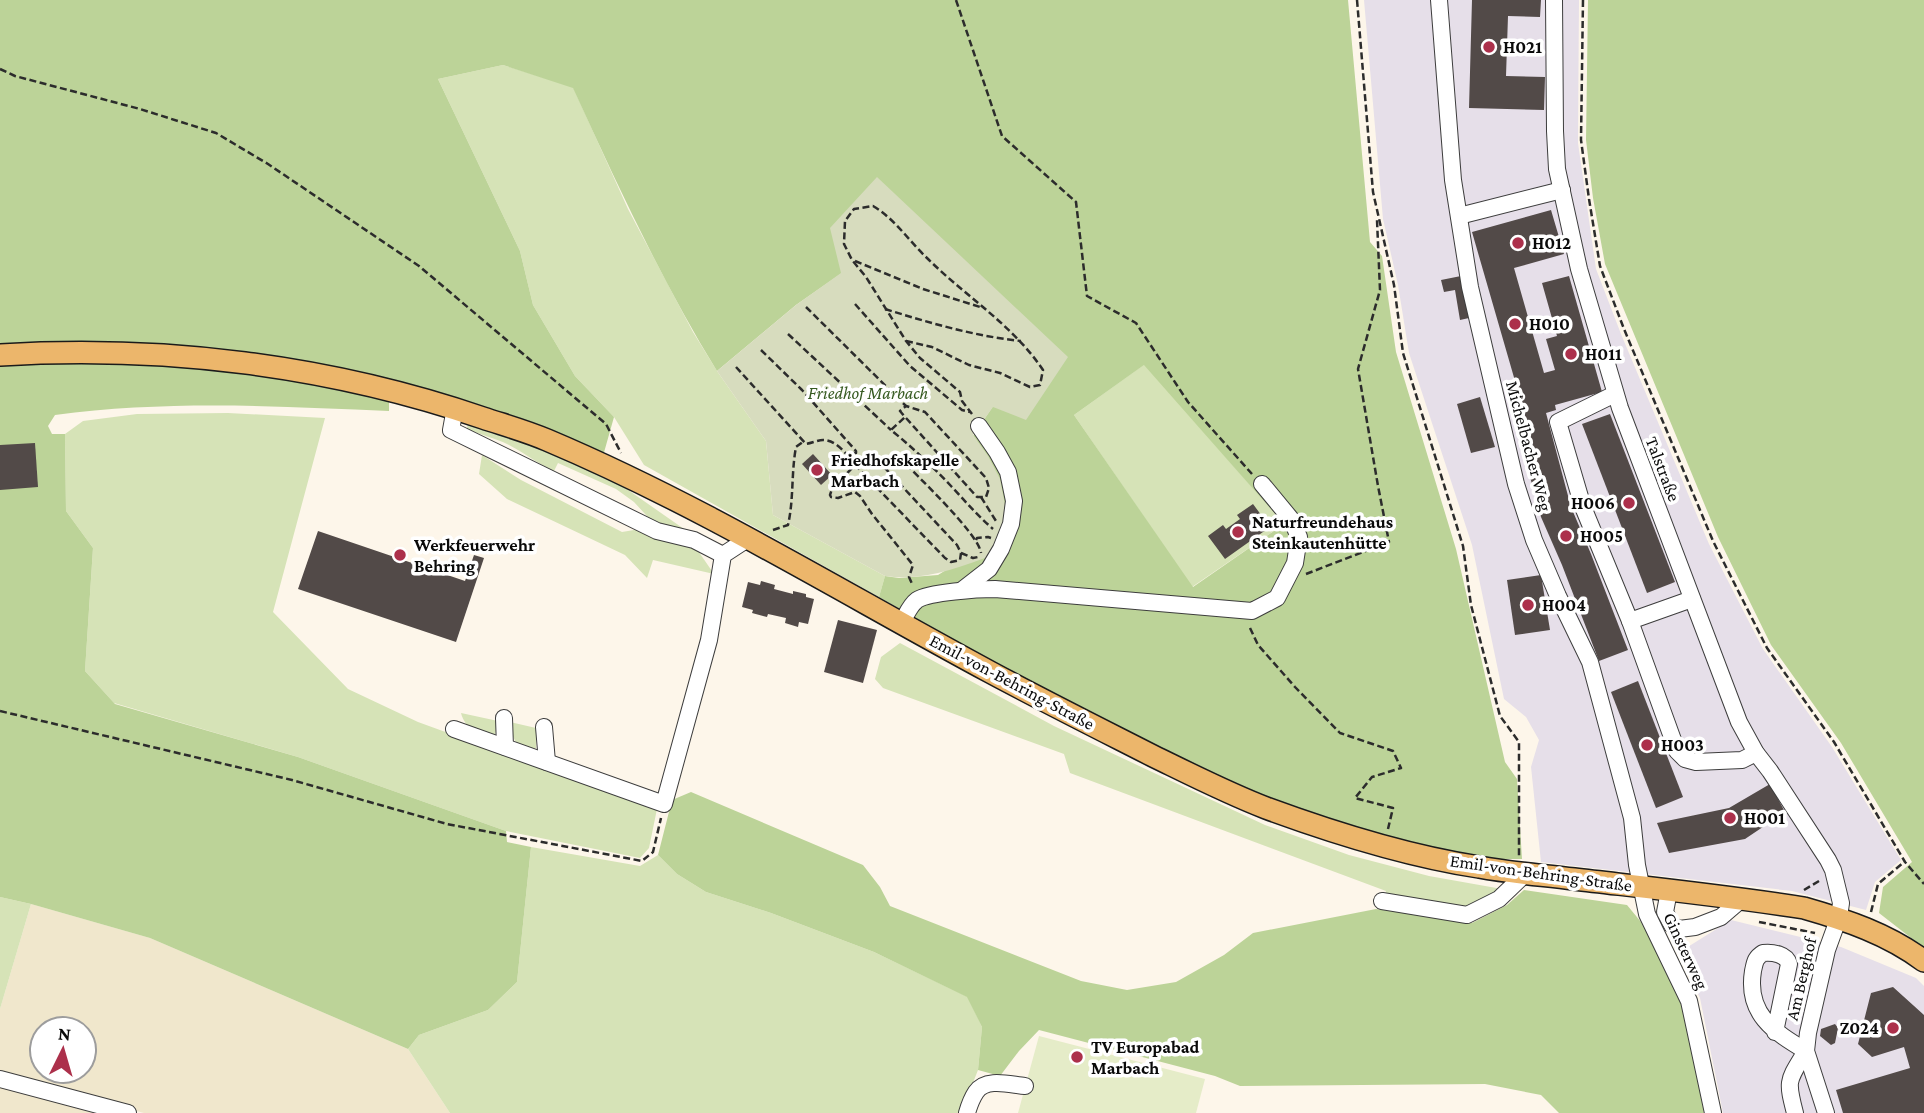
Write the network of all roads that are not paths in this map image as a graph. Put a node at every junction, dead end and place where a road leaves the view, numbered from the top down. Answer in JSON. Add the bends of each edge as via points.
{"nodes":[{"id":1,"x":1439,"y":0,"type":"edge"},
{"id":2,"x":1553,"y":0,"type":"edge"},
{"id":3,"x":1562,"y":190,"type":"junction"},
{"id":4,"x":1459,"y":216,"type":"junction"},
{"id":5,"x":0,"y":355,"type":"edge"},
{"id":6,"x":1615,"y":394,"type":"junction"},
{"id":7,"x":455,"y":408,"type":"junction"},
{"id":8,"x":975,"y":419,"type":"road end"},
{"id":9,"x":1262,"y":484,"type":"road end"},
{"id":10,"x":749,"y":538,"type":"junction"},
{"id":11,"x":723,"y":555,"type":"junction"},
{"id":12,"x":962,"y":590,"type":"junction"},
{"id":13,"x":1692,"y":599,"type":"junction"},
{"id":14,"x":1630,"y":621,"type":"junction"},
{"id":15,"x":901,"y":624,"type":"junction"},
{"id":16,"x":504,"y":718,"type":"dead end"},
{"id":17,"x":544,"y":727,"type":"dead end"},
{"id":18,"x":454,"y":729,"type":"dead end"},
{"id":19,"x":505,"y":747,"type":"junction"},
{"id":20,"x":1756,"y":753,"type":"junction"},
{"id":21,"x":547,"y":762,"type":"junction"},
{"id":22,"x":1522,"y":874,"type":"junction"},
{"id":23,"x":1642,"y":887,"type":"junction"},
{"id":24,"x":1669,"y":891,"type":"junction"},
{"id":25,"x":1742,"y":899,"type":"junction"},
{"id":26,"x":1382,"y":901,"type":"dead end"},
{"id":27,"x":1839,"y":918,"type":"junction"},
{"id":28,"x":1924,"y":961,"type":"edge"},
{"id":29,"x":1775,"y":1032,"type":"dead end"},
{"id":30,"x":1806,"y":1051,"type":"junction"},
{"id":31,"x":0,"y":1079,"type":"edge"},
{"id":32,"x":1026,"y":1086,"type":"dead end"},
{"id":33,"x":128,"y":1113,"type":"edge"},
{"id":34,"x":967,"y":1113,"type":"edge"},
{"id":35,"x":1713,"y":1113,"type":"edge"},
{"id":36,"x":1795,"y":1113,"type":"edge"},
{"id":37,"x":1826,"y":1113,"type":"edge"}],
"edges":[{"from":1,"to":4,"type":"street","name":"Michelbacher Weg"},
{"from":2,"to":3,"type":"street","name":"Talstraße","via":[[1555,131]]},
{"from":3,"to":4,"type":"street"},
{"from":3,"to":6,"type":"street","name":"Talstraße"},
{"from":4,"to":23,"type":"street","name":"Michelbacher Weg","via":[[1470,287],[1516,484],[1534,540],[1590,663],[1632,818]]},
{"from":5,"to":7,"type":"main road","name":"Emil-von-Behring-Straße","via":[[164,353],[331,377]]},
{"from":6,"to":13,"type":"street","name":"Talstraße"},
{"from":6,"to":14,"type":"street","via":[[1558,422],[1583,507]]},
{"from":7,"to":10,"type":"main road","name":"Emil-von-Behring-Straße","via":[[543,438]]},
{"from":7,"to":11,"type":"street","via":[[451,430],[657,531],[694,540]]},
{"from":8,"to":12,"type":"street","via":[[1008,472],[1014,500],[1002,549],[989,569]]},
{"from":9,"to":12,"type":"street","via":[[1291,519],[1299,537],[1295,563],[1277,598],[1252,611]]},
{"from":10,"to":11,"type":"street"},
{"from":10,"to":15,"type":"main road","name":"Emil-von-Behring-Straße"},
{"from":11,"to":21,"type":"street","via":[[709,640],[664,804]]},
{"from":12,"to":15,"type":"street","via":[[919,599]]},
{"from":13,"to":14,"type":"street"},
{"from":13,"to":20,"type":"street","name":"Talstraße","via":[[1739,722]]},
{"from":14,"to":20,"type":"street","via":[[1677,751],[1696,762],[1742,761]]},
{"from":15,"to":22,"type":"main road","name":"Emil-von-Behring-Straße","via":[[1064,712],[1264,807],[1384,846]]},
{"from":16,"to":19,"type":"street"},
{"from":17,"to":21,"type":"street"},
{"from":18,"to":19,"type":"street"},
{"from":19,"to":21,"type":"street"},
{"from":20,"to":27,"type":"street","name":"Talstraße","via":[[1828,860],[1841,903]]},
{"from":22,"to":23,"type":"main road","name":"Emil-von-Behring-Straße"},
{"from":22,"to":26,"type":"street","via":[[1499,899],[1468,915]]},
{"from":23,"to":24,"type":"main road","name":"Emil-von-Behring-Straße"},
{"from":23,"to":35,"type":"street","name":"Ginsterweg","via":[[1647,914],[1689,1001]]},
{"from":24,"to":25,"type":"main road","name":"Emil-von-Behring-Straße"},
{"from":24,"to":25,"type":"street","via":[[1665,912],[1679,929],[1721,917]]},
{"from":25,"to":27,"type":"main road","name":"Emil-von-Behring-Straße"},
{"from":27,"to":28,"type":"main road","name":"Emil-von-Behring-Straße","via":[[1892,940]]},
{"from":27,"to":30,"type":"street","name":"Am Berghof","via":[[1827,950]]},
{"from":29,"to":30,"type":"street"},
{"from":30,"to":36,"type":"street","name":"Am Berghof","via":[[1789,1079]]},
{"from":30,"to":37,"type":"street","name":"Am Berghof"},
{"from":31,"to":33,"type":"street"},
{"from":32,"to":34,"type":"street","via":[[990,1083],[981,1087]]}]}
